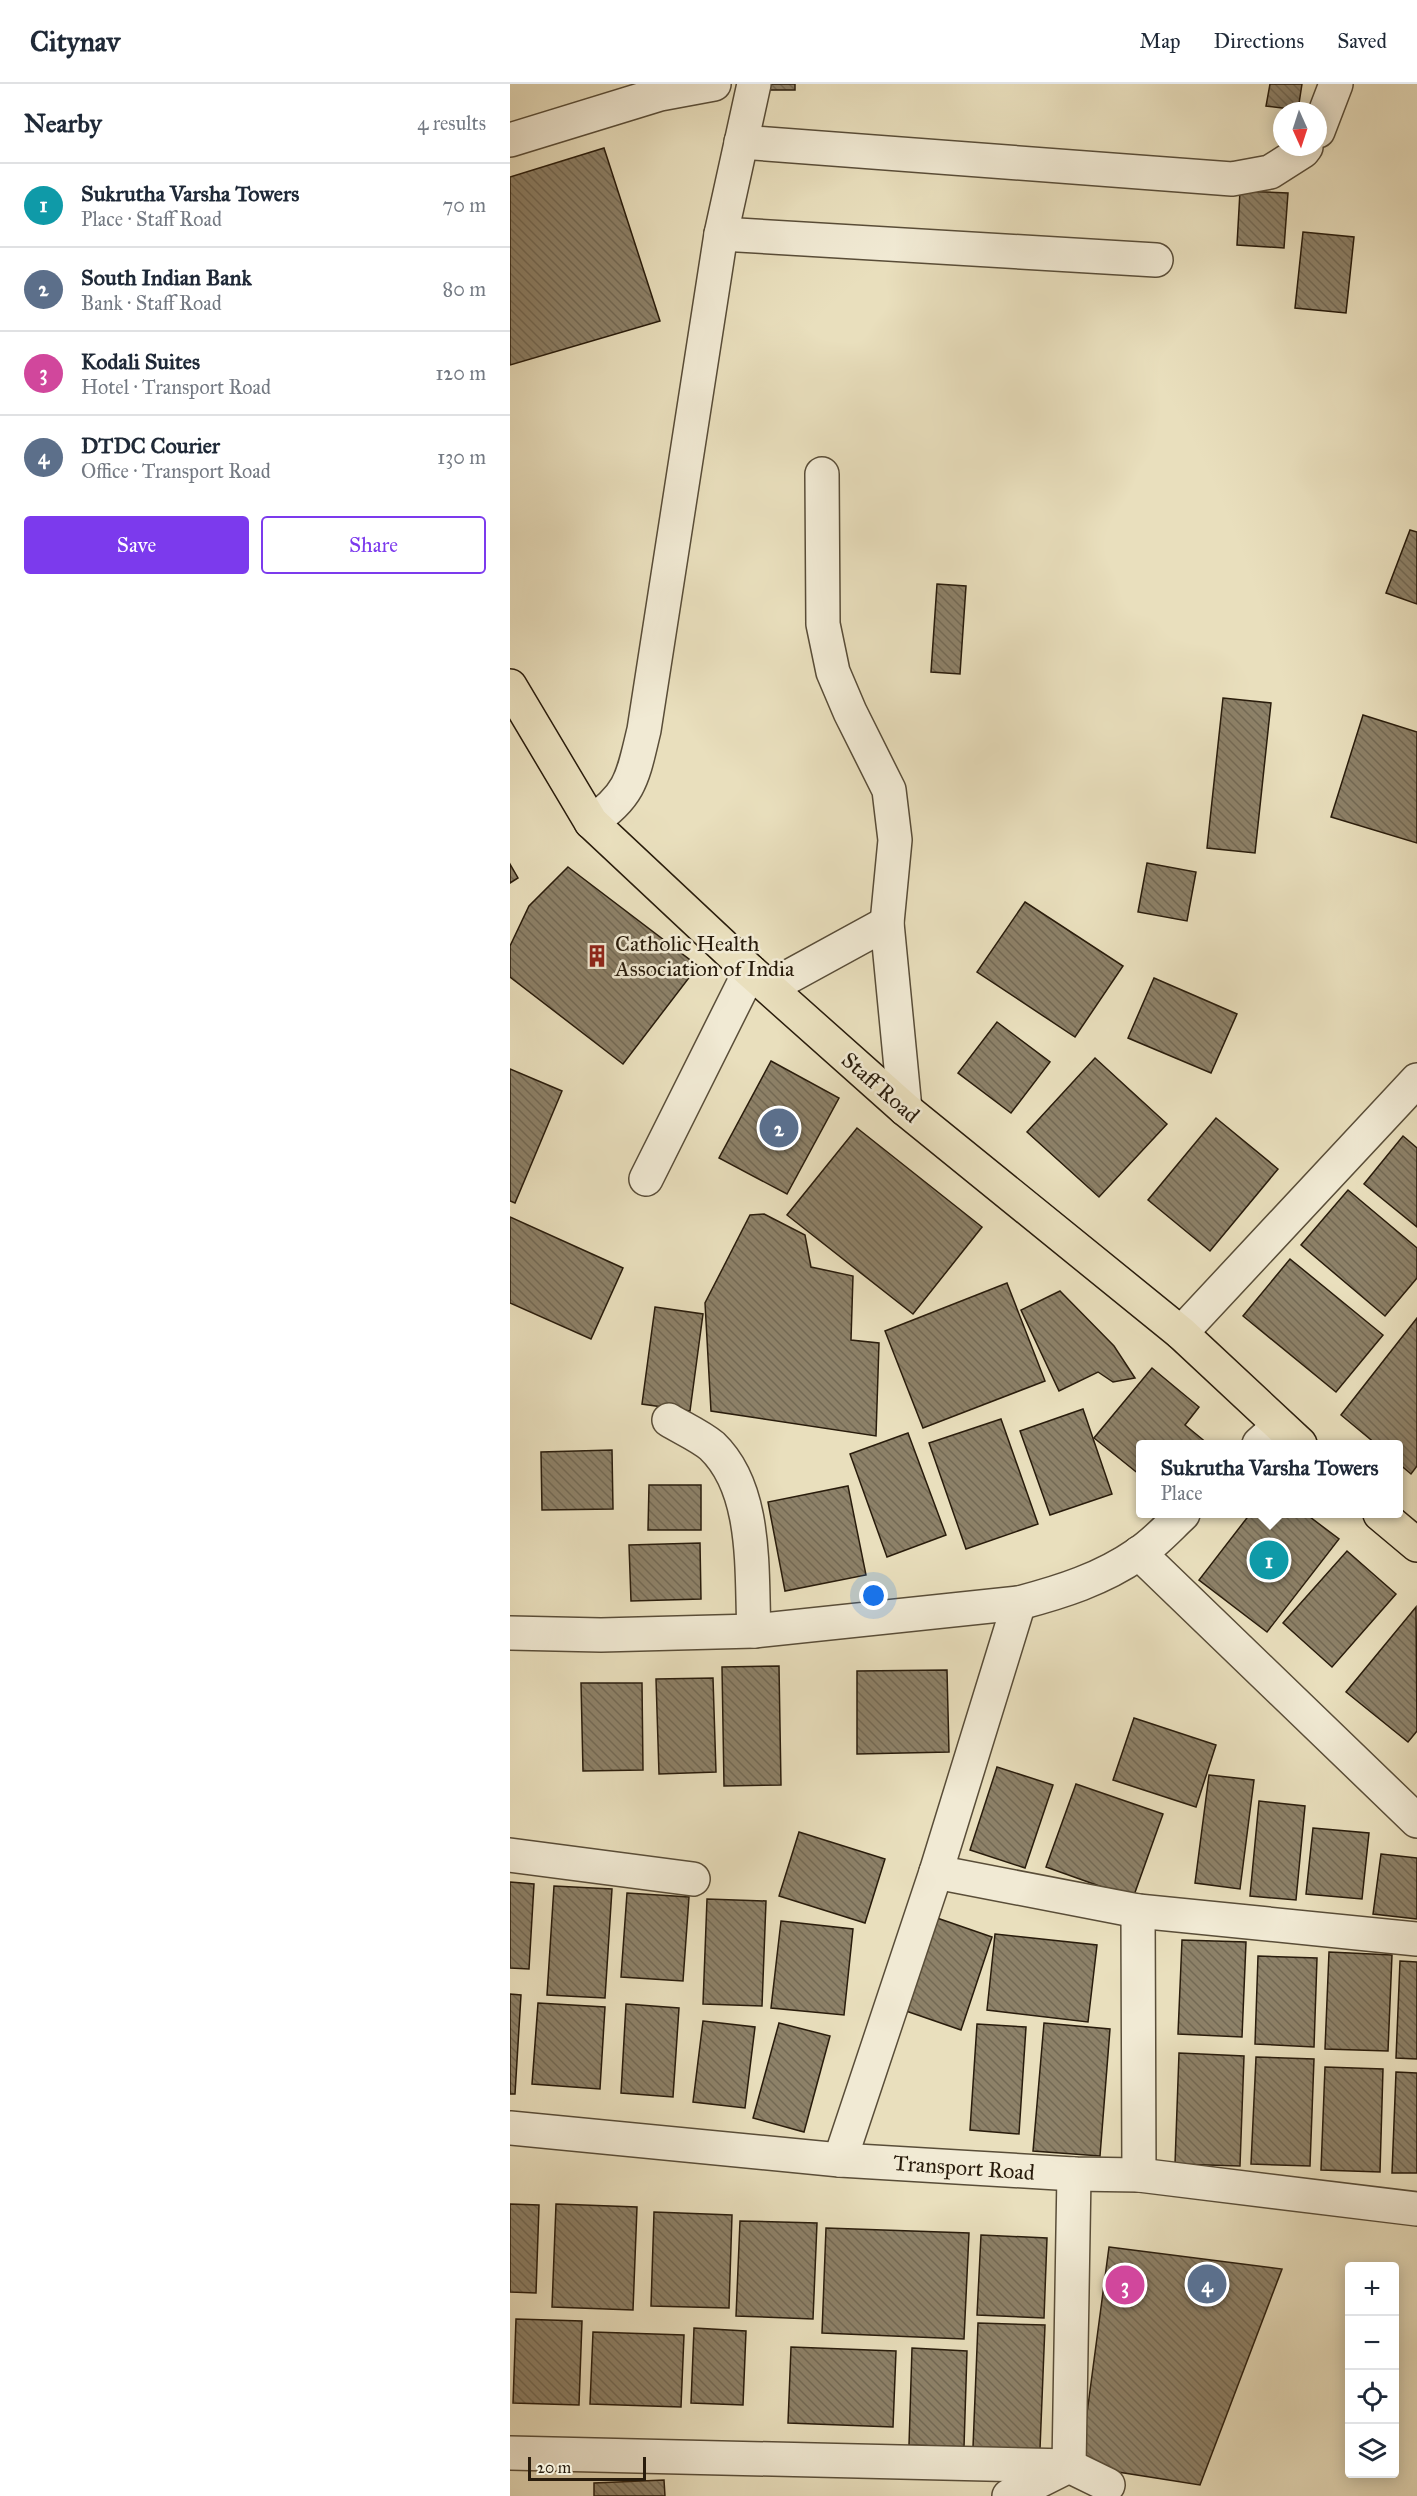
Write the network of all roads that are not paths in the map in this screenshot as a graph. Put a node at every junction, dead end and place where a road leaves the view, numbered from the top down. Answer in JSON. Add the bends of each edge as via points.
{"nodes":[{"id":1,"x":714,"y":84,"type":"edge"},
{"id":2,"x":754,"y":84,"type":"edge"},
{"id":3,"x":1336,"y":84,"type":"edge"},
{"id":4,"x":1327,"y":108,"type":"edge"},
{"id":5,"x":510,"y":140,"type":"edge"},
{"id":6,"x":741,"y":142,"type":"junction"},
{"id":7,"x":1295,"y":156,"type":"edge"},
{"id":8,"x":721,"y":234,"type":"junction"},
{"id":9,"x":1156,"y":260,"type":"dead end"},
{"id":10,"x":822,"y":474,"type":"dead end"},
{"id":11,"x":510,"y":686,"type":"edge"},
{"id":12,"x":591,"y":822,"type":"junction"},
{"id":13,"x":887,"y":923,"type":"junction"},
{"id":14,"x":760,"y":979,"type":"junction"},
{"id":15,"x":1417,"y":1080,"type":"edge"},
{"id":16,"x":905,"y":1109,"type":"junction"},
{"id":17,"x":646,"y":1179,"type":"dead end"},
{"id":18,"x":1181,"y":1334,"type":"junction"},
{"id":19,"x":669,"y":1419,"type":"dead end"},
{"id":20,"x":1280,"y":1438,"type":"edge"},
{"id":21,"x":1179,"y":1518,"type":"edge"},
{"id":22,"x":1385,"y":1518,"type":"edge"},
{"id":23,"x":1417,"y":1545,"type":"edge"},
{"id":24,"x":1140,"y":1553,"type":"junction"},
{"id":25,"x":1019,"y":1603,"type":"junction"},
{"id":26,"x":754,"y":1631,"type":"junction"},
{"id":27,"x":510,"y":1633,"type":"edge"},
{"id":28,"x":1417,"y":1821,"type":"edge"},
{"id":29,"x":510,"y":1855,"type":"edge"},
{"id":30,"x":936,"y":1872,"type":"junction"},
{"id":31,"x":693,"y":1879,"type":"dead end"},
{"id":32,"x":1138,"y":1911,"type":"junction"},
{"id":33,"x":1417,"y":1939,"type":"edge"},
{"id":34,"x":510,"y":2128,"type":"edge"},
{"id":35,"x":840,"y":2160,"type":"junction"},
{"id":36,"x":1074,"y":2174,"type":"junction"},
{"id":37,"x":1139,"y":2175,"type":"junction"},
{"id":38,"x":1417,"y":2209,"type":"edge"},
{"id":39,"x":510,"y":2453,"type":"edge"},
{"id":40,"x":1069,"y":2466,"type":"junction"},
{"id":41,"x":1108,"y":2485,"type":"dead end"},
{"id":42,"x":1009,"y":2496,"type":"edge"}],
"edges":[{"from":1,"to":5,"type":"street","via":[[660,94]]},
{"from":2,"to":6,"type":"street"},
{"from":3,"to":4,"type":"street"},
{"from":6,"to":7,"type":"street","via":[[1232,179],[1270,172]]},
{"from":6,"to":8,"type":"street"},
{"from":8,"to":9,"type":"street"},
{"from":8,"to":12,"type":"street","via":[[644,730],[633,776],[623,795]]},
{"from":10,"to":13,"type":"street","via":[[825,634],[833,672],[889,790],[895,840]]},
{"from":11,"to":12,"type":"main road","name":"Staff Road"},
{"from":12,"to":14,"type":"main road","name":"Staff Road"},
{"from":13,"to":14,"type":"street"},
{"from":13,"to":16,"type":"street"},
{"from":14,"to":16,"type":"main road","name":"Staff Road"},
{"from":14,"to":17,"type":"street"},
{"from":15,"to":18,"type":"street"},
{"from":16,"to":18,"type":"main road","name":"Staff Road"},
{"from":18,"to":20,"type":"main road","name":"Staff Road"},
{"from":19,"to":26,"type":"street","via":[[711,1446],[728,1466],[742,1495],[748,1519]]},
{"from":21,"to":24,"type":"street"},
{"from":22,"to":23,"type":"main road"},
{"from":24,"to":25,"type":"street","via":[[1095,1579]]},
{"from":24,"to":28,"type":"street"},
{"from":25,"to":26,"type":"street"},
{"from":25,"to":30,"type":"street"},
{"from":26,"to":27,"type":"street"},
{"from":29,"to":31,"type":"street"},
{"from":30,"to":32,"type":"street"},
{"from":30,"to":35,"type":"street"},
{"from":32,"to":33,"type":"street"},
{"from":32,"to":37,"type":"street"},
{"from":34,"to":35,"type":"street","name":"Transport Road"},
{"from":35,"to":36,"type":"street","name":"Transport Road"},
{"from":36,"to":37,"type":"street","name":"Transport Road"},
{"from":36,"to":40,"type":"street"},
{"from":37,"to":38,"type":"street","name":"Transport Road"},
{"from":39,"to":40,"type":"street"},
{"from":40,"to":41,"type":"street"},
{"from":40,"to":42,"type":"street"}]}
